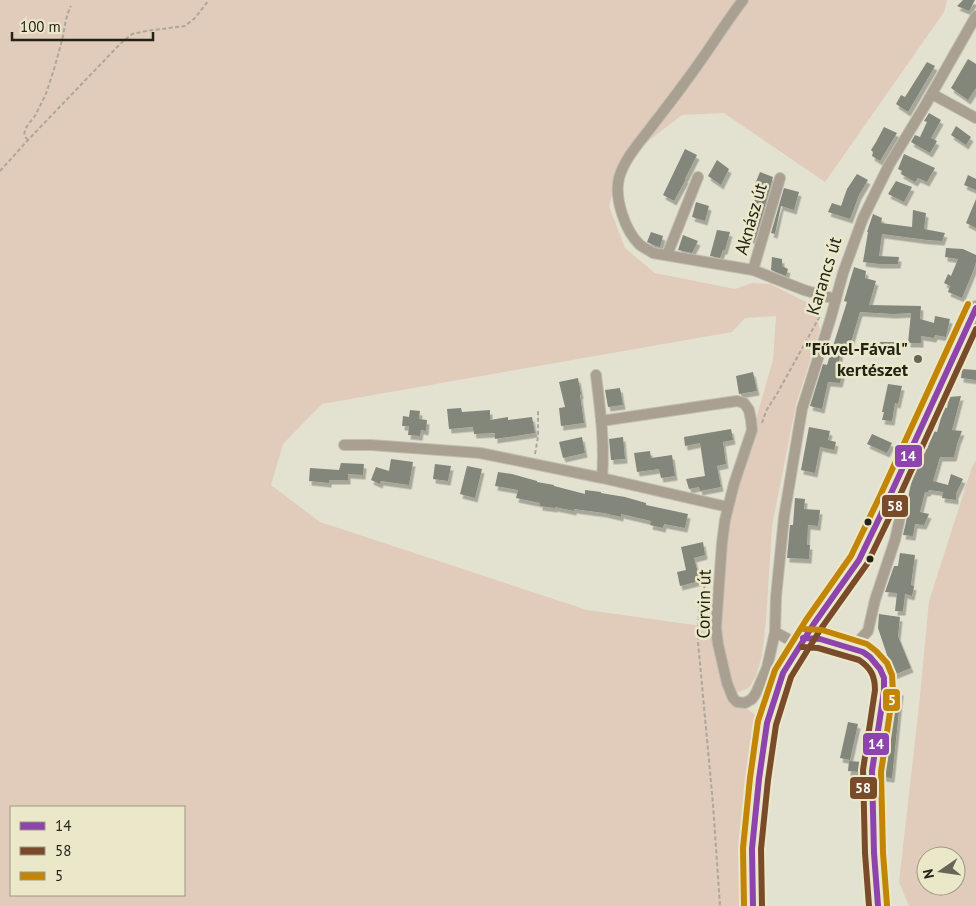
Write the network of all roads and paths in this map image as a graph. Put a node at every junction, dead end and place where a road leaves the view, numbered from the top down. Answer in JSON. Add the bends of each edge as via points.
{"nodes":[{"id":1,"x":209,"y":0,"type":"edge"},
{"id":2,"x":743,"y":0,"type":"edge"},
{"id":3,"x":71,"y":6,"type":"dead end"},
{"id":4,"x":976,"y":16,"type":"edge"},
{"id":5,"x":932,"y":94,"type":"junction"},
{"id":6,"x":976,"y":118,"type":"edge"},
{"id":7,"x":28,"y":140,"type":"junction"},
{"id":8,"x":0,"y":171,"type":"edge"},
{"id":9,"x":698,"y":177,"type":"dead end"},
{"id":10,"x":780,"y":178,"type":"dead end"},
{"id":11,"x":667,"y":255,"type":"junction"},
{"id":12,"x":753,"y":270,"type":"junction"},
{"id":13,"x":835,"y":299,"type":"junction"},
{"id":14,"x":976,"y":308,"type":"edge"},
{"id":15,"x":596,"y":375,"type":"dead end"},
{"id":16,"x":538,"y":411,"type":"dead end"},
{"id":17,"x":601,"y":421,"type":"junction"},
{"id":18,"x":761,"y":425,"type":"dead end"},
{"id":19,"x":344,"y":445,"type":"dead end"},
{"id":20,"x":532,"y":464,"type":"junction"},
{"id":21,"x":602,"y":478,"type":"junction"},
{"id":22,"x":728,"y":507,"type":"junction"},
{"id":23,"x":902,"y":508,"type":"dead end"},
{"id":24,"x":720,"y":569,"type":"junction"},
{"id":25,"x":774,"y":632,"type":"junction"},
{"id":26,"x":801,"y":642,"type":"junction"},
{"id":27,"x":850,"y":648,"type":"junction"},
{"id":28,"x":720,"y":906,"type":"edge"},
{"id":29,"x":753,"y":906,"type":"edge"},
{"id":30,"x":878,"y":906,"type":"edge"}],
"edges":[{"from":1,"to":7,"type":"path","via":[[185,26],[132,34]]},
{"from":2,"to":11,"type":"street","name":"Aknász út","via":[[620,173],[618,193],[629,231],[647,250]]},
{"from":3,"to":7,"type":"path","via":[[45,96],[25,129]]},
{"from":4,"to":5,"type":"street","name":"Karancs út"},
{"from":5,"to":6,"type":"street"},
{"from":5,"to":13,"type":"street","name":"Karancs út","via":[[889,165],[869,206],[848,256]]},
{"from":7,"to":8,"type":"path"},
{"from":9,"to":11,"type":"street"},
{"from":10,"to":12,"type":"street","name":"Aknász út"},
{"from":11,"to":12,"type":"street","name":"Aknász út"},
{"from":12,"to":13,"type":"street","name":"Aknász út"},
{"from":13,"to":18,"type":"path","via":[[824,309]]},
{"from":13,"to":25,"type":"street","name":"Karancs út","via":[[801,416],[784,517]]},
{"from":14,"to":26,"type":"main road","via":[[873,533]]},
{"from":15,"to":17,"type":"street"},
{"from":16,"to":20,"type":"path","via":[[538,437]]},
{"from":17,"to":21,"type":"street"},
{"from":17,"to":22,"type":"street","name":"Corvin út","via":[[737,401],[744,403],[750,412],[752,430]]},
{"from":19,"to":20,"type":"street","via":[[480,453]]},
{"from":20,"to":21,"type":"street"},
{"from":21,"to":22,"type":"street"},
{"from":22,"to":24,"type":"street","name":"Corvin út"},
{"from":23,"to":27,"type":"street","via":[[868,630]]},
{"from":24,"to":25,"type":"street","name":"Corvin út","via":[[717,637],[727,683],[737,702],[748,702],[756,693],[767,668]]},
{"from":24,"to":28,"type":"path","via":[[705,585],[699,607],[698,642]]},
{"from":25,"to":26,"type":"street"},
{"from":26,"to":27,"type":"street","via":[[820,639]]},
{"from":26,"to":29,"type":"main road","via":[[783,673],[767,723],[752,849]]},
{"from":27,"to":30,"type":"street","via":[[870,657],[884,678],[872,771]]}]}
